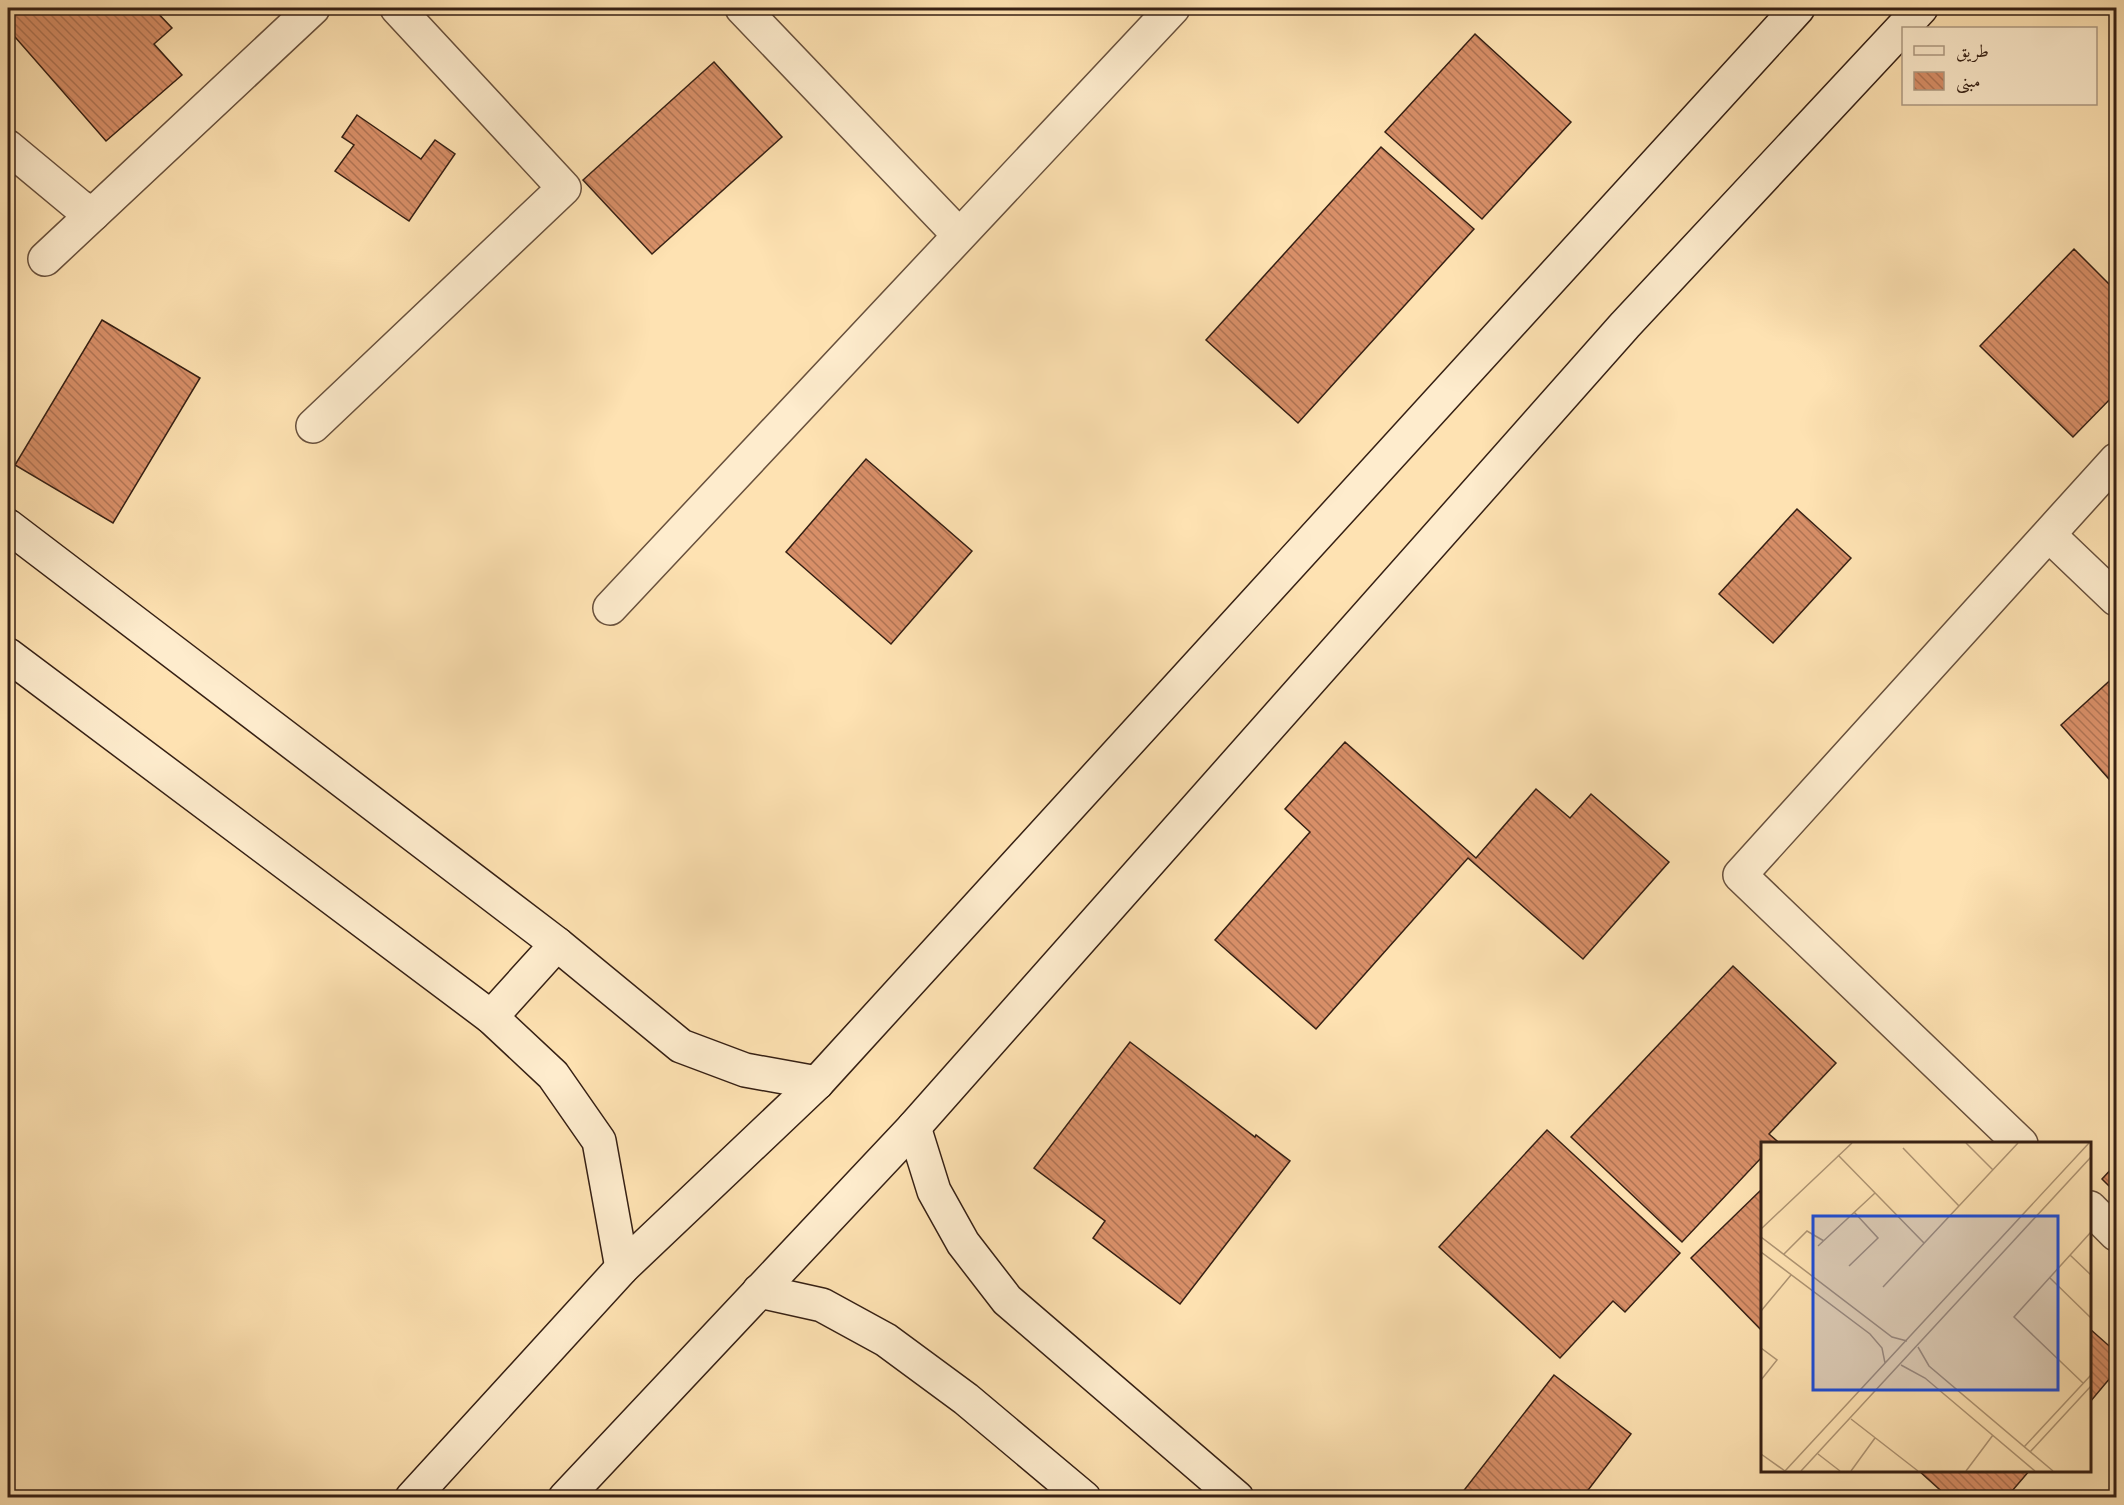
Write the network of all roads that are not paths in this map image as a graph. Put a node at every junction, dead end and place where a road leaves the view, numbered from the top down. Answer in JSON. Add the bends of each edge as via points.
{"nodes":[{"id":1,"x":313,"y":8,"type":"edge"},
{"id":2,"x":397,"y":8,"type":"edge"},
{"id":3,"x":742,"y":8,"type":"edge"},
{"id":4,"x":1173,"y":8,"type":"edge"},
{"id":5,"x":1798,"y":8,"type":"edge"},
{"id":6,"x":1921,"y":8,"type":"edge"},
{"id":7,"x":1903,"y":27,"type":"edge"},
{"id":8,"x":1902,"y":28,"type":"edge"},
{"id":9,"x":8,"y":147,"type":"edge"},
{"id":10,"x":93,"y":214,"type":"junction"},
{"id":11,"x":959,"y":235,"type":"junction"},
{"id":12,"x":45,"y":259,"type":"dead end"},
{"id":13,"x":313,"y":426,"type":"dead end"},
{"id":14,"x":2116,"y":460,"type":"edge"},
{"id":15,"x":8,"y":526,"type":"edge"},
{"id":16,"x":2049,"y":535,"type":"junction"},
{"id":17,"x":2116,"y":599,"type":"edge"},
{"id":18,"x":610,"y":608,"type":"dead end"},
{"id":19,"x":8,"y":655,"type":"edge"},
{"id":20,"x":557,"y":944,"type":"junction"},
{"id":21,"x":490,"y":1017,"type":"junction"},
{"id":22,"x":817,"y":1083,"type":"junction"},
{"id":23,"x":914,"y":1127,"type":"junction"},
{"id":24,"x":2020,"y":1142,"type":"edge"},
{"id":25,"x":2091,"y":1209,"type":"edge"},
{"id":26,"x":2116,"y":1234,"type":"edge"},
{"id":27,"x":622,"y":1268,"type":"junction"},
{"id":28,"x":759,"y":1291,"type":"junction"},
{"id":29,"x":412,"y":1497,"type":"edge"},
{"id":30,"x":565,"y":1497,"type":"edge"},
{"id":31,"x":1084,"y":1497,"type":"edge"},
{"id":32,"x":1237,"y":1497,"type":"edge"}],
"edges":[{"from":1,"to":10,"type":"street"},
{"from":2,"to":13,"type":"street","via":[[564,188]]},
{"from":3,"to":11,"type":"street"},
{"from":4,"to":11,"type":"street"},
{"from":5,"to":22,"type":"street"},
{"from":6,"to":7,"type":"street"},
{"from":8,"to":23,"type":"street","via":[[1625,325]]},
{"from":9,"to":10,"type":"street"},
{"from":10,"to":12,"type":"street"},
{"from":11,"to":18,"type":"street"},
{"from":14,"to":16,"type":"street"},
{"from":15,"to":20,"type":"street"},
{"from":16,"to":17,"type":"street"},
{"from":16,"to":24,"type":"street","via":[[1740,875]]},
{"from":19,"to":21,"type":"street"},
{"from":20,"to":21,"type":"street"},
{"from":20,"to":22,"type":"street","via":[[681,1046],[745,1070]]},
{"from":21,"to":27,"type":"street","via":[[553,1075],[599,1141]]},
{"from":22,"to":27,"type":"street"},
{"from":23,"to":28,"type":"street"},
{"from":23,"to":32,"type":"street","via":[[934,1191],[963,1243],[1007,1300]]},
{"from":25,"to":26,"type":"street"},
{"from":27,"to":29,"type":"street"},
{"from":28,"to":30,"type":"street"},
{"from":28,"to":31,"type":"street","via":[[822,1305],[886,1340],[966,1399]]}]}
